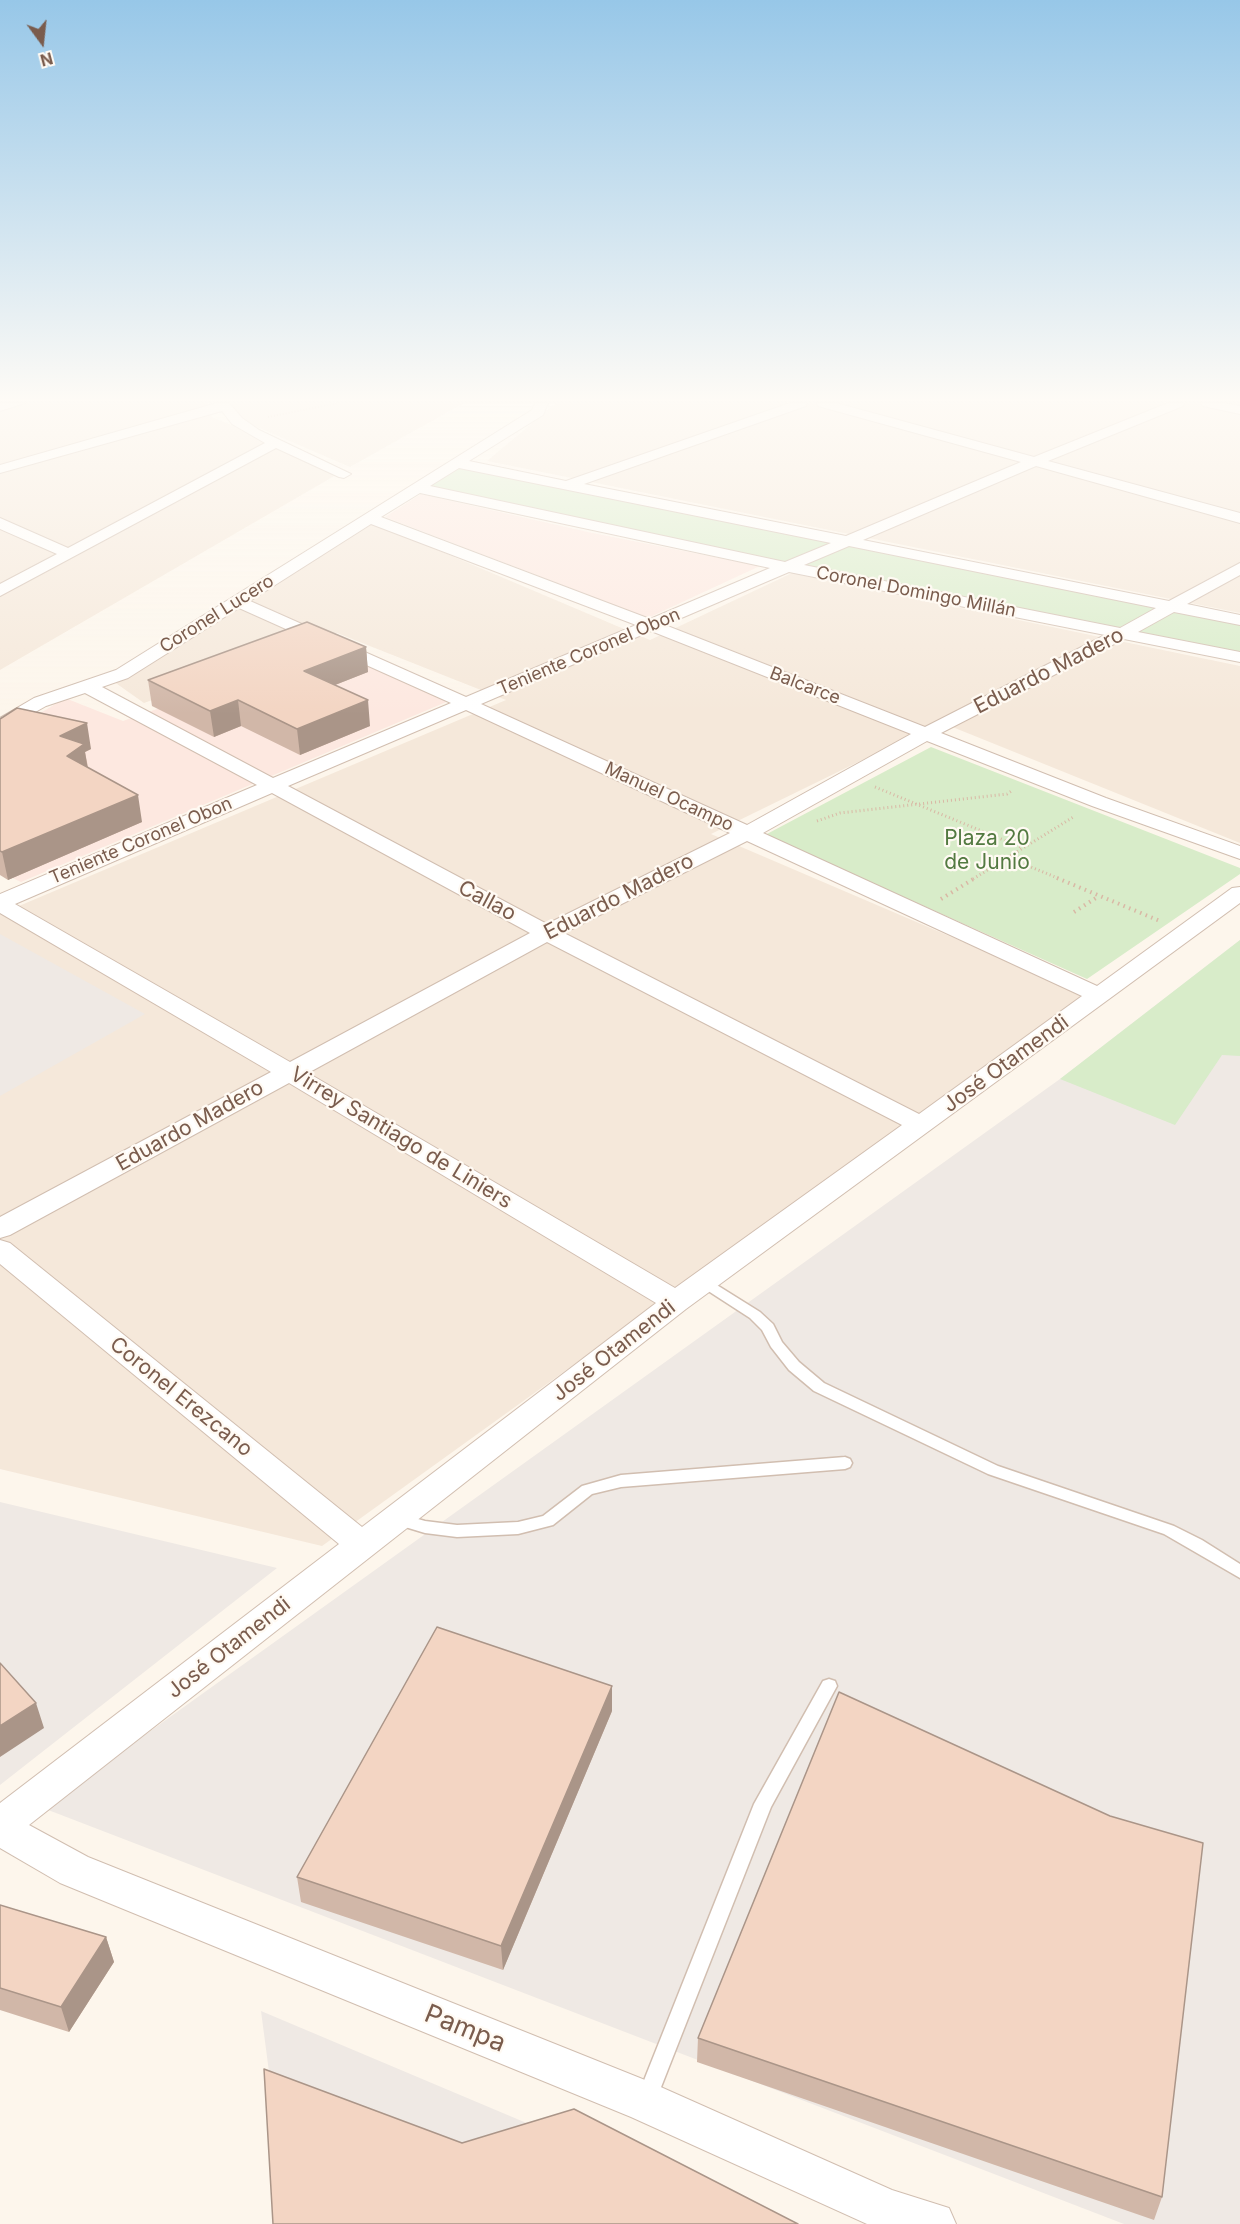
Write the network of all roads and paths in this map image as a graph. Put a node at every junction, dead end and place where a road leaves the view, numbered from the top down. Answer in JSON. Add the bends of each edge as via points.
{"nodes":[{"id":1,"x":157,"y":507,"type":"edge"},
{"id":2,"x":388,"y":507,"type":"edge"},
{"id":3,"x":505,"y":507,"type":"edge"},
{"id":4,"x":676,"y":507,"type":"edge"},
{"id":5,"x":927,"y":507,"type":"edge"},
{"id":6,"x":1199,"y":507,"type":"edge"},
{"id":7,"x":370,"y":518,"type":"junction"},
{"id":8,"x":1240,"y":518,"type":"edge"},
{"id":9,"x":0,"y":523,"type":"edge"},
{"id":10,"x":846,"y":541,"type":"junction"},
{"id":11,"x":69,"y":554,"type":"junction"},
{"id":12,"x":788,"y":567,"type":"junction"},
{"id":13,"x":1240,"y":568,"type":"edge"},
{"id":14,"x":0,"y":591,"type":"edge"},
{"id":15,"x":237,"y":601,"type":"junction"},
{"id":16,"x":1170,"y":606,"type":"junction"},
{"id":17,"x":1240,"y":620,"type":"edge"},
{"id":18,"x":651,"y":626,"type":"junction"},
{"id":19,"x":1123,"y":633,"type":"junction"},
{"id":20,"x":1240,"y":657,"type":"edge"},
{"id":21,"x":88,"y":687,"type":"junction"},
{"id":22,"x":467,"y":704,"type":"junction"},
{"id":23,"x":0,"y":726,"type":"edge"},
{"id":24,"x":927,"y":733,"type":"junction"},
{"id":25,"x":1037,"y":777,"type":"junction"},
{"id":26,"x":851,"y":778,"type":"junction"},
{"id":27,"x":270,"y":786,"type":"junction"},
{"id":28,"x":1099,"y":802,"type":"junction"},
{"id":29,"x":920,"y":806,"type":"junction"},
{"id":30,"x":813,"y":822,"type":"dead end"},
{"id":31,"x":747,"y":833,"type":"junction"},
{"id":32,"x":1024,"y":848,"type":"junction"},
{"id":33,"x":1240,"y":854,"type":"edge"},
{"id":34,"x":1008,"y":858,"type":"junction"},
{"id":35,"x":1240,"y":893,"type":"edge"},
{"id":36,"x":1100,"y":896,"type":"junction"},
{"id":37,"x":0,"y":903,"type":"edge"},
{"id":38,"x":920,"y":912,"type":"junction"},
{"id":39,"x":1074,"y":912,"type":"dead end"},
{"id":40,"x":1184,"y":931,"type":"junction"},
{"id":41,"x":547,"y":933,"type":"junction"},
{"id":42,"x":1100,"y":996,"type":"junction"},
{"id":43,"x":289,"y":1072,"type":"junction"},
{"id":44,"x":921,"y":1125,"type":"junction"},
{"id":45,"x":0,"y":1229,"type":"edge"},
{"id":46,"x":0,"y":1249,"type":"edge"},
{"id":47,"x":704,"y":1282,"type":"junction"},
{"id":48,"x":676,"y":1302,"type":"junction"},
{"id":49,"x":845,"y":1463,"type":"dead end"},
{"id":50,"x":396,"y":1519,"type":"junction"},
{"id":51,"x":362,"y":1545,"type":"junction"},
{"id":52,"x":1240,"y":1572,"type":"edge"},
{"id":53,"x":829,"y":1686,"type":"dead end"},
{"id":54,"x":0,"y":1827,"type":"edge"},
{"id":55,"x":645,"y":2102,"type":"junction"},
{"id":56,"x":933,"y":2224,"type":"edge"}],
"edges":[{"from":1,"to":11,"type":"street"},
{"from":2,"to":7,"type":"street","name":"Coronel Lucero"},
{"from":3,"to":12,"type":"street","name":"Coronel Domingo Millán"},
{"from":4,"to":10,"type":"street","name":"Coronel Domingo Millán"},
{"from":5,"to":10,"type":"street","name":"Teniente Coronel Obon"},
{"from":6,"to":8,"type":"street"},
{"from":7,"to":15,"type":"street","name":"Coronel Lucero"},
{"from":7,"to":18,"type":"street","name":"Balcarce"},
{"from":9,"to":11,"type":"street"},
{"from":10,"to":12,"type":"street","name":"Teniente Coronel Obon"},
{"from":10,"to":16,"type":"street","name":"Coronel Domingo Millán"},
{"from":11,"to":14,"type":"street"},
{"from":12,"to":18,"type":"street","name":"Teniente Coronel Obon"},
{"from":12,"to":19,"type":"street","name":"Coronel Domingo Millán"},
{"from":13,"to":16,"type":"street","name":"Eduardo Madero"},
{"from":15,"to":21,"type":"street","name":"Coronel Lucero","via":[[122,674]]},
{"from":15,"to":22,"type":"street","name":"Manuel Ocampo"},
{"from":16,"to":17,"type":"street","name":"Coronel Domingo Millán"},
{"from":16,"to":19,"type":"street","name":"Eduardo Madero"},
{"from":18,"to":22,"type":"street","name":"Teniente Coronel Obon"},
{"from":18,"to":24,"type":"street","name":"Balcarce"},
{"from":19,"to":20,"type":"street","name":"Coronel Domingo Millán"},
{"from":19,"to":24,"type":"street","name":"Eduardo Madero"},
{"from":21,"to":23,"type":"street","name":"Coronel Lucero","via":[[40,702]]},
{"from":21,"to":27,"type":"street","name":"Callao"},
{"from":22,"to":27,"type":"street","name":"Teniente Coronel Obon"},
{"from":22,"to":31,"type":"street","name":"Manuel Ocampo"},
{"from":24,"to":25,"type":"street","name":"Balcarce"},
{"from":24,"to":26,"type":"street","name":"Eduardo Madero"},
{"from":25,"to":28,"type":"street","name":"Balcarce"},
{"from":25,"to":29,"type":"path","via":[[1007,794]]},
{"from":26,"to":29,"type":"path"},
{"from":26,"to":31,"type":"street","name":"Eduardo Madero"},
{"from":27,"to":37,"type":"street","name":"Teniente Coronel Obon"},
{"from":27,"to":41,"type":"street","name":"Callao"},
{"from":28,"to":32,"type":"path"},
{"from":28,"to":33,"type":"street","name":"Balcarce"},
{"from":29,"to":30,"type":"path","via":[[840,813]]},
{"from":29,"to":32,"type":"path"},
{"from":31,"to":38,"type":"street","name":"Manuel Ocampo"},
{"from":31,"to":41,"type":"street","name":"Eduardo Madero"},
{"from":32,"to":34,"type":"path"},
{"from":34,"to":36,"type":"path"},
{"from":34,"to":38,"type":"path"},
{"from":35,"to":40,"type":"street","name":"José Otamendi"},
{"from":36,"to":39,"type":"path"},
{"from":36,"to":40,"type":"path"},
{"from":37,"to":43,"type":"street","name":"Virrey Santiago de Liniers"},
{"from":38,"to":42,"type":"street","name":"Manuel Ocampo"},
{"from":40,"to":42,"type":"street","name":"José Otamendi"},
{"from":41,"to":43,"type":"street","name":"Eduardo Madero"},
{"from":41,"to":44,"type":"street","name":"Callao"},
{"from":42,"to":44,"type":"street","name":"José Otamendi"},
{"from":43,"to":45,"type":"street","name":"Eduardo Madero"},
{"from":43,"to":48,"type":"street","name":"Virrey Santiago de Liniers"},
{"from":44,"to":47,"type":"street","name":"José Otamendi"},
{"from":46,"to":51,"type":"street","name":"Coronel Erezcano"},
{"from":47,"to":48,"type":"street","name":"José Otamendi"},
{"from":47,"to":52,"type":"lane","via":[[755,1315],[768,1327],[794,1366],[819,1387],[993,1470],[1168,1530]]},
{"from":48,"to":50,"type":"street","name":"José Otamendi"},
{"from":49,"to":50,"type":"lane","via":[[621,1481],[587,1490],[548,1521],[518,1528],[457,1531]]},
{"from":50,"to":51,"type":"street","name":"José Otamendi"},
{"from":51,"to":54,"type":"street","name":"José Otamendi"},
{"from":53,"to":55,"type":"lane","via":[[763,1804]]},
{"from":54,"to":55,"type":"street","name":"Pampa","via":[[75,1870]]},
{"from":55,"to":56,"type":"street","name":"Pampa","via":[[889,2211]]}]}
